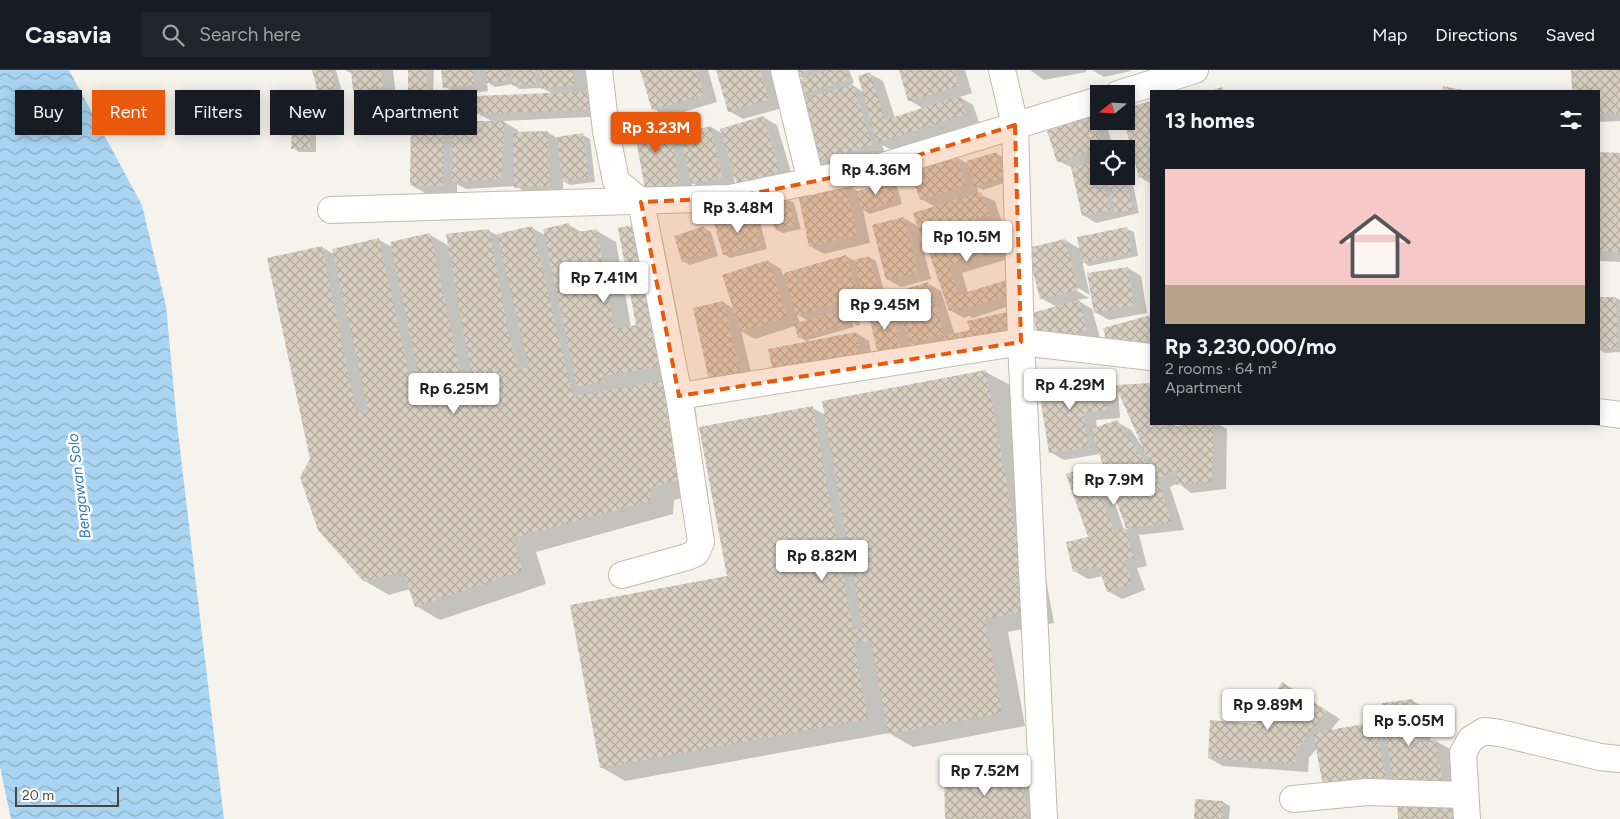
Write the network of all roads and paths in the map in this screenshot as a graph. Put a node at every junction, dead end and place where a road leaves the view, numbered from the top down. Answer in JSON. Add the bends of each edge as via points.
{"nodes":[{"id":1,"x":599,"y":70,"type":"edge"},
{"id":2,"x":784,"y":70,"type":"edge"},
{"id":3,"x":1002,"y":70,"type":"edge"},
{"id":4,"x":1195,"y":70,"type":"edge"},
{"id":5,"x":1135,"y":89,"type":"edge"},
{"id":6,"x":1090,"y":103,"type":"edge"},
{"id":7,"x":1015,"y":126,"type":"junction"},
{"id":8,"x":811,"y":182,"type":"junction"},
{"id":9,"x":641,"y":202,"type":"junction"},
{"id":10,"x":331,"y":210,"type":"dead end"},
{"id":11,"x":1021,"y":342,"type":"junction"},
{"id":12,"x":1150,"y":357,"type":"edge"},
{"id":13,"x":679,"y":396,"type":"junction"},
{"id":14,"x":1600,"y":412,"type":"edge"},
{"id":15,"x":1620,"y":415,"type":"edge"},
{"id":16,"x":622,"y":576,"type":"dead end"},
{"id":17,"x":1620,"y":759,"type":"edge"},
{"id":18,"x":1292,"y":799,"type":"dead end"},
{"id":19,"x":1466,"y":807,"type":"edge"},
{"id":20,"x":1044,"y":819,"type":"edge"}],
"edges":[{"from":1,"to":9,"type":"street","via":[[616,181]]},
{"from":2,"to":8,"type":"street"},
{"from":3,"to":7,"type":"street"},
{"from":4,"to":5,"type":"street"},
{"from":6,"to":7,"type":"street"},
{"from":7,"to":8,"type":"street","via":[[880,167]]},
{"from":7,"to":11,"type":"street"},
{"from":8,"to":9,"type":"street","via":[[730,198]]},
{"from":9,"to":10,"type":"street"},
{"from":9,"to":13,"type":"street"},
{"from":11,"to":12,"type":"street"},
{"from":11,"to":13,"type":"street"},
{"from":11,"to":20,"type":"street"},
{"from":13,"to":16,"type":"street","via":[[701,542],[696,553],[687,557]]},
{"from":14,"to":15,"type":"street"},
{"from":17,"to":19,"type":"street","via":[[1484,731],[1471,739],[1463,753]]},
{"from":18,"to":19,"type":"street","via":[[1367,792]]}]}
